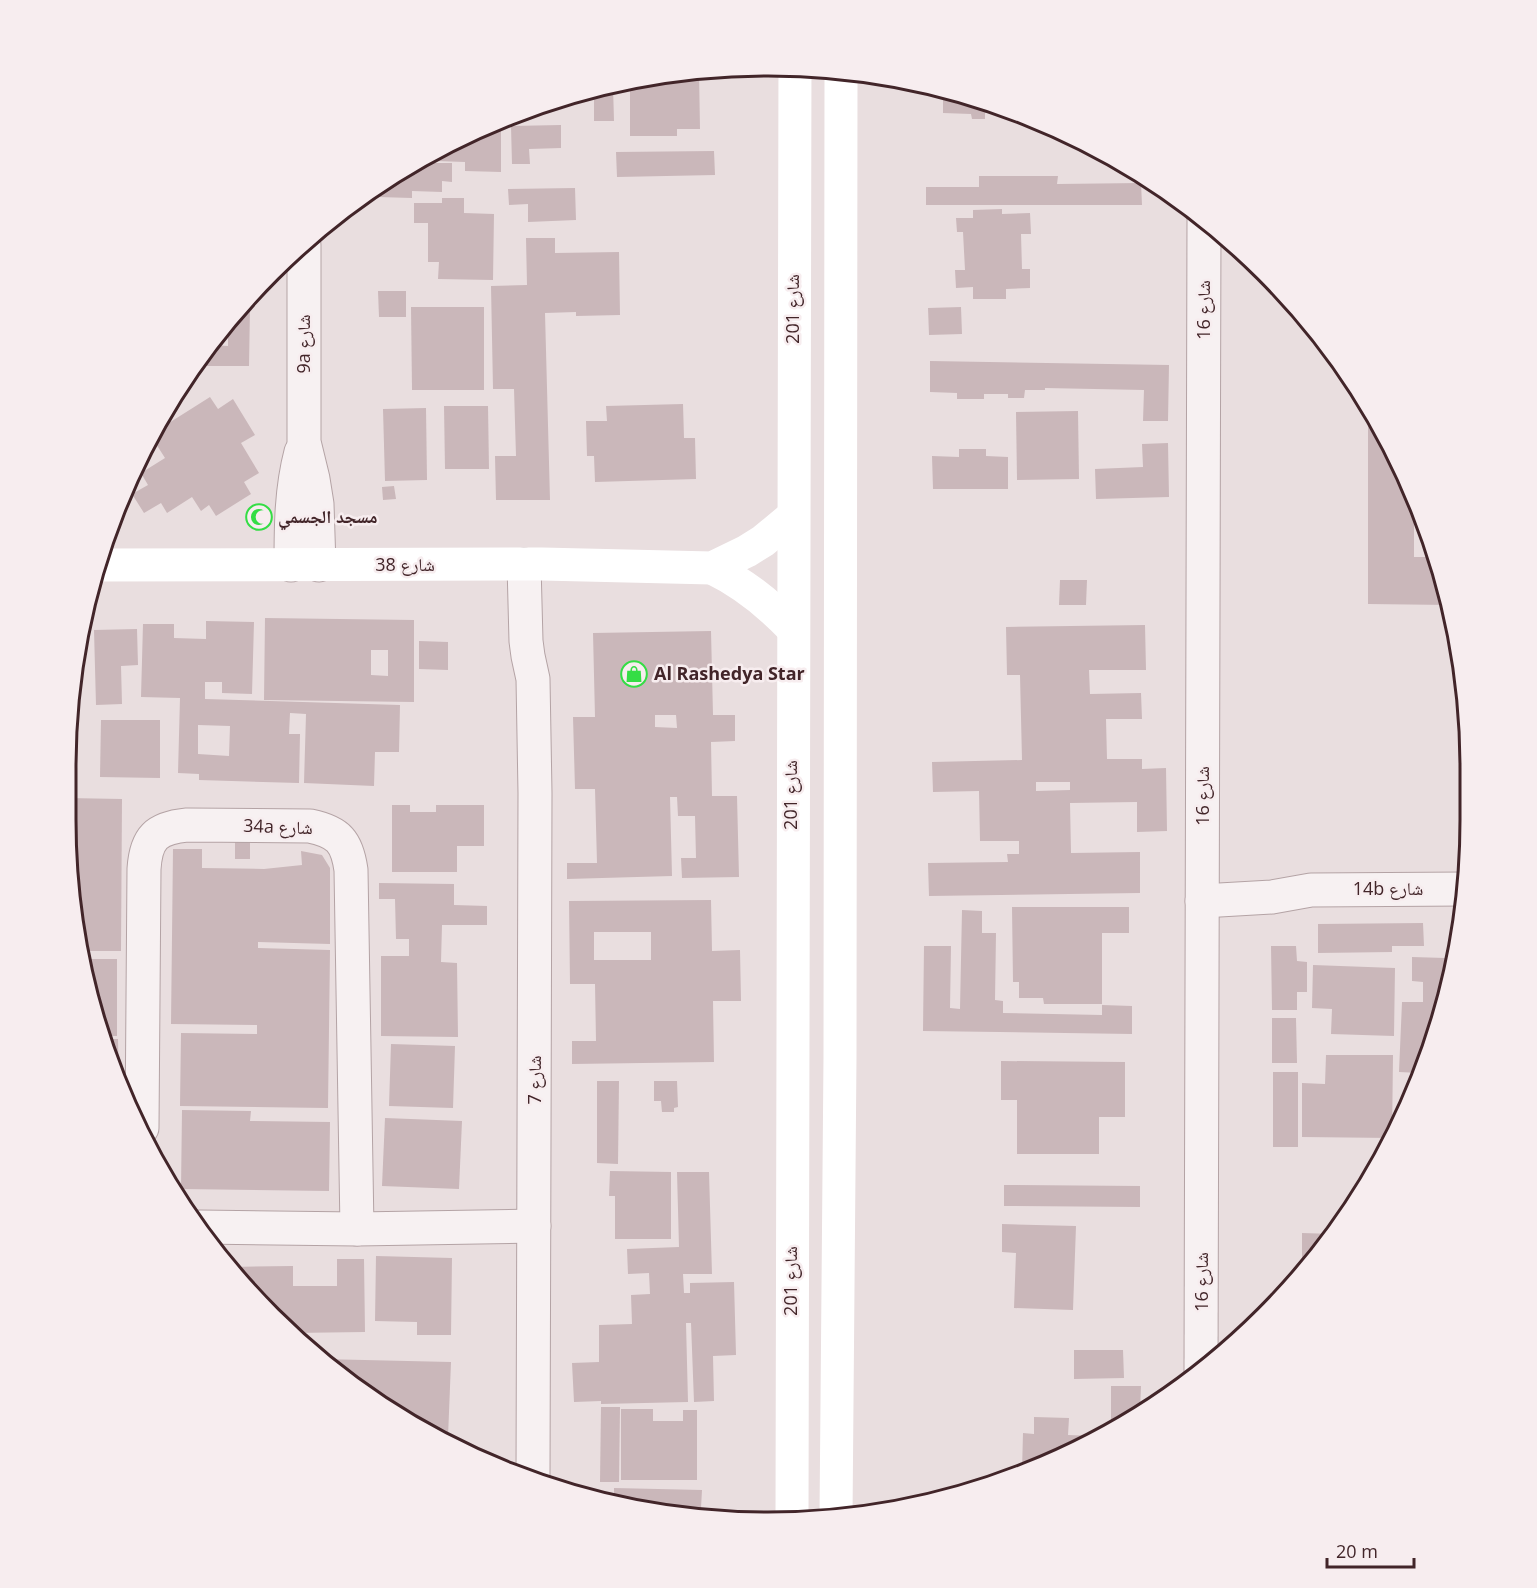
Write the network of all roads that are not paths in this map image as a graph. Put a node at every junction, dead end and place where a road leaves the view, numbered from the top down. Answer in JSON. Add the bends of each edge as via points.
{"nodes":[{"id":1,"x":795,"y":77,"type":"edge"},
{"id":2,"x":841,"y":80,"type":"edge"},
{"id":3,"x":1204,"y":231,"type":"edge"},
{"id":4,"x":304,"y":256,"type":"edge"},
{"id":5,"x":792,"y":517,"type":"junction"},
{"id":6,"x":533,"y":564,"type":"junction"},
{"id":7,"x":107,"y":565,"type":"edge"},
{"id":8,"x":305,"y":565,"type":"junction"},
{"id":9,"x":712,"y":568,"type":"junction"},
{"id":10,"x":792,"y":628,"type":"junction"},
{"id":11,"x":1202,"y":888,"type":"junction"},
{"id":12,"x":1457,"y":889,"type":"edge"},
{"id":13,"x":142,"y":1113,"type":"edge"},
{"id":14,"x":534,"y":1226,"type":"junction"},
{"id":15,"x":209,"y":1227,"type":"edge"},
{"id":16,"x":357,"y":1229,"type":"junction"},
{"id":17,"x":1202,"y":1359,"type":"edge"},
{"id":18,"x":525,"y":1467,"type":"edge"},
{"id":19,"x":836,"y":1508,"type":"edge"},
{"id":20,"x":792,"y":1511,"type":"edge"}],
"edges":[{"from":1,"to":5,"type":"street","name":"شارع 201"},
{"from":2,"to":19,"type":"street"},
{"from":3,"to":11,"type":"street","name":"شارع 16"},
{"from":4,"to":8,"type":"street","name":"9a شارع","via":[[304,442],[292,508]]},
{"from":5,"to":9,"type":"street","name":"شارع 38","via":[[755,546]]},
{"from":5,"to":10,"type":"street","name":"شارع 201"},
{"from":6,"to":8,"type":"street","name":"شارع 38"},
{"from":6,"to":9,"type":"street","name":"شارع 38"},
{"from":6,"to":14,"type":"street","name":"شارع 7","via":[[540,643],[533,679]]},
{"from":7,"to":8,"type":"street","name":"شارع 38"},
{"from":9,"to":10,"type":"street","name":"شارع 38","via":[[747,587]]},
{"from":10,"to":20,"type":"street","name":"شارع 201"},
{"from":11,"to":12,"type":"street","name":"14b شارع","via":[[1280,883],[1311,890]]},
{"from":11,"to":17,"type":"street","name":"شارع 16"},
{"from":13,"to":16,"type":"street","name":"34a شارع","via":[[144,869],[145,851],[154,836],[170,827],[187,825],[310,826],[326,830],[340,839],[349,854],[351,870]]},
{"from":14,"to":16,"type":"street"},
{"from":14,"to":18,"type":"street","name":"شارع 7"},
{"from":15,"to":16,"type":"street"}]}
